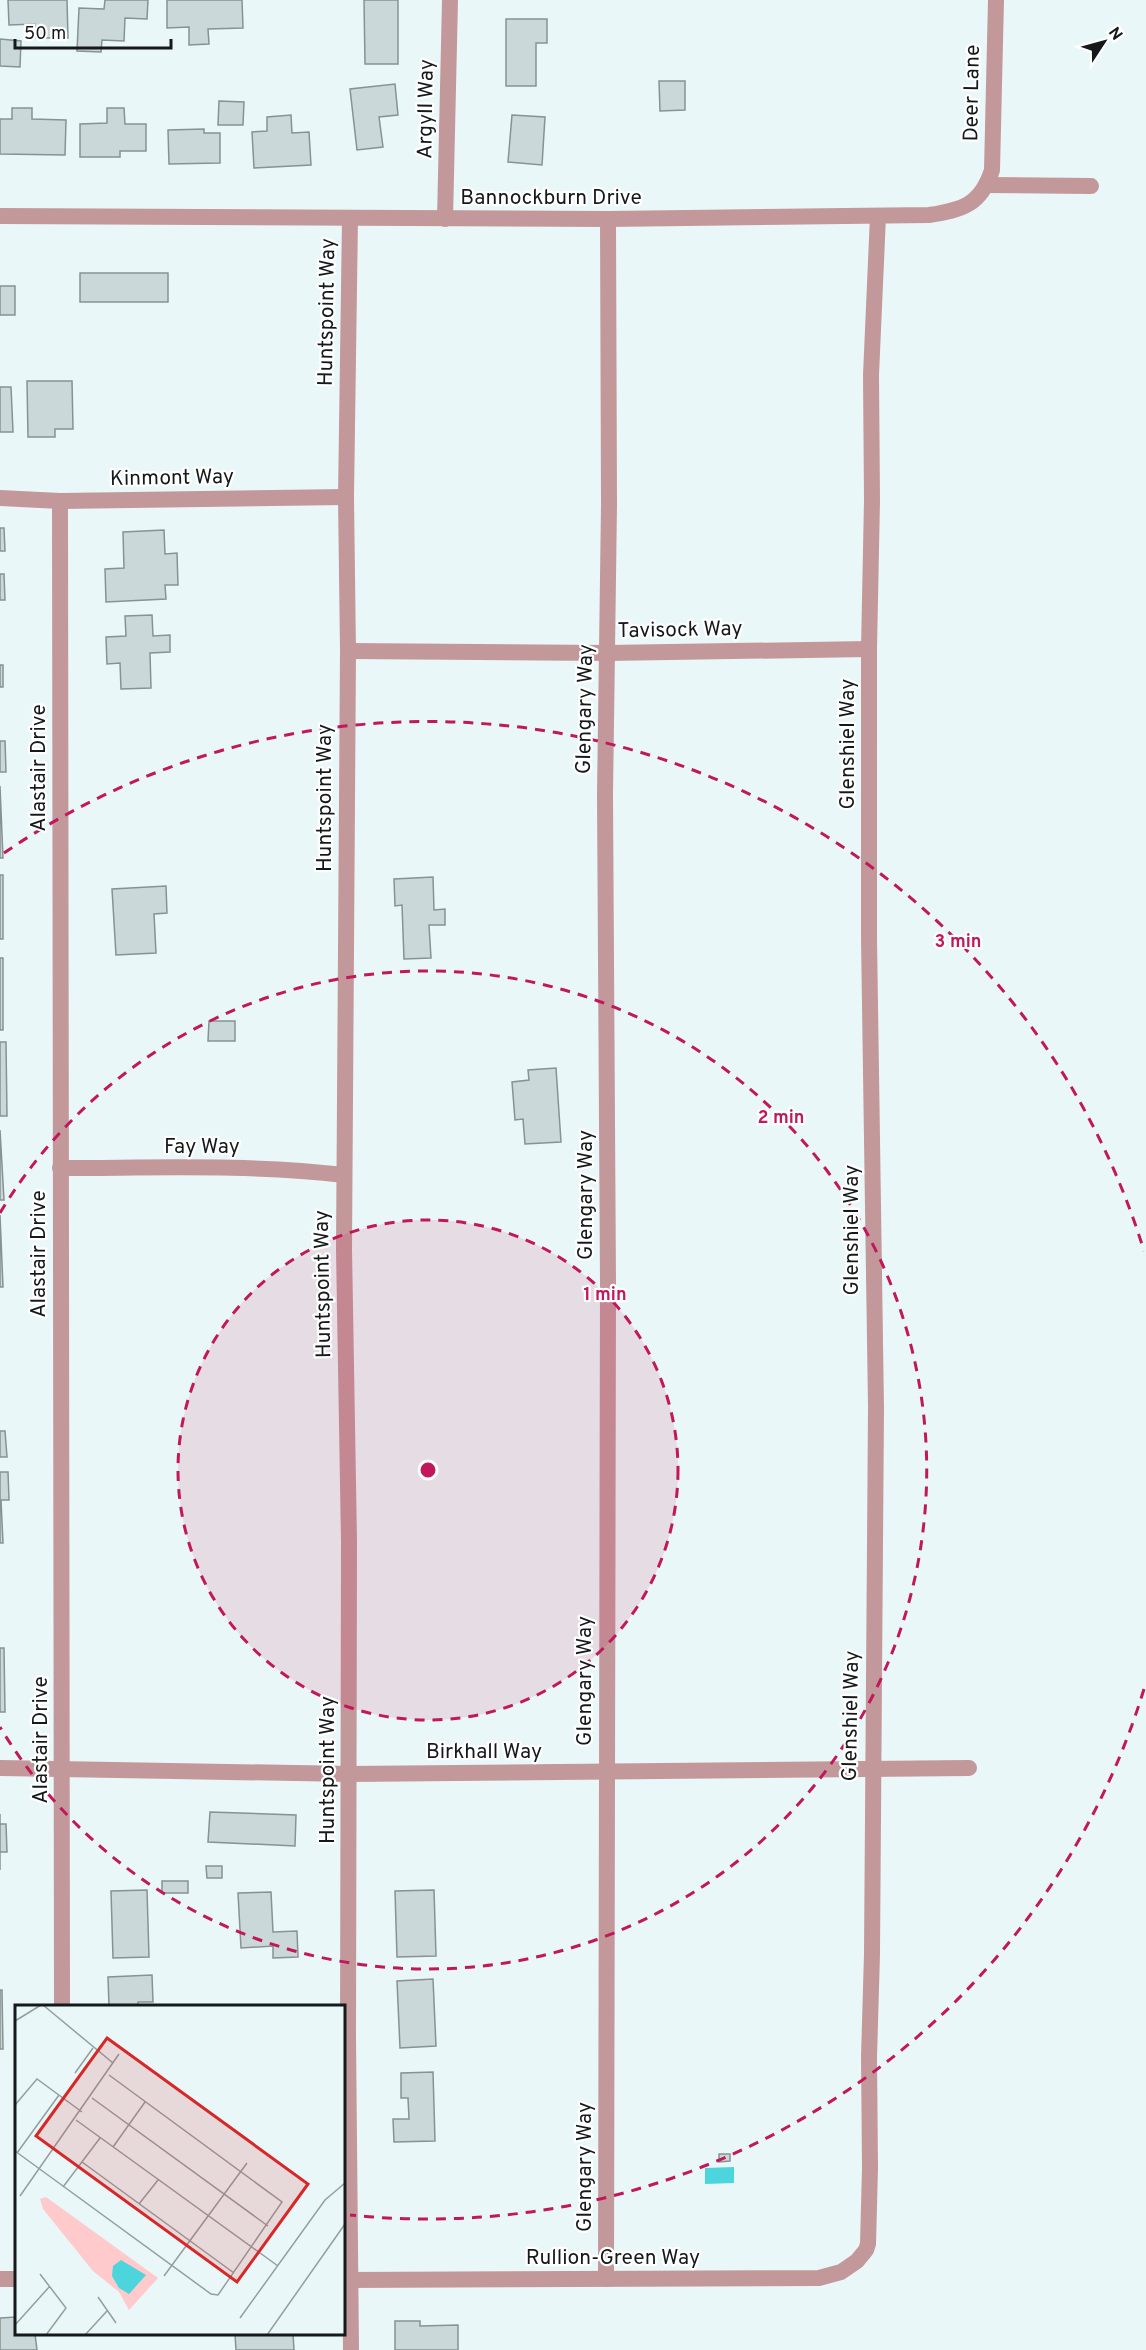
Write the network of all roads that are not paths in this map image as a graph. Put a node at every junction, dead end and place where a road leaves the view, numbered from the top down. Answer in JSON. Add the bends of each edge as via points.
{"nodes":[{"id":1,"x":450,"y":0,"type":"edge"},
{"id":2,"x":996,"y":0,"type":"edge"},
{"id":3,"x":986,"y":185,"type":"junction"},
{"id":4,"x":1091,"y":186,"type":"dead end"},
{"id":5,"x":0,"y":216,"type":"edge"},
{"id":6,"x":878,"y":216,"type":"junction"},
{"id":7,"x":350,"y":218,"type":"junction"},
{"id":8,"x":445,"y":219,"type":"junction"},
{"id":9,"x":608,"y":219,"type":"junction"},
{"id":10,"x":346,"y":497,"type":"junction"},
{"id":11,"x":0,"y":498,"type":"edge"},
{"id":12,"x":60,"y":501,"type":"junction"},
{"id":13,"x":869,"y":649,"type":"junction"},
{"id":14,"x":348,"y":651,"type":"junction"},
{"id":15,"x":607,"y":652,"type":"junction"},
{"id":16,"x":60,"y":1168,"type":"junction"},
{"id":17,"x":344,"y":1175,"type":"junction"},
{"id":18,"x":0,"y":1768,"type":"edge"},
{"id":19,"x":969,"y":1768,"type":"dead end"},
{"id":20,"x":62,"y":1769,"type":"junction"},
{"id":21,"x":872,"y":1770,"type":"junction"},
{"id":22,"x":607,"y":1772,"type":"junction"},
{"id":23,"x":350,"y":1774,"type":"junction"},
{"id":24,"x":62,"y":2005,"type":"edge"},
{"id":25,"x":868,"y":2244,"type":"joint"},
{"id":26,"x":606,"y":2279,"type":"junction"},
{"id":27,"x":346,"y":2280,"type":"edge"},
{"id":28,"x":351,"y":2350,"type":"edge"}],
"edges":[{"from":1,"to":8,"type":"street","name":"Argyll Way"},
{"from":2,"to":3,"type":"street","name":"Deer Lane","via":[[992,170]]},
{"from":3,"to":4,"type":"street"},
{"from":3,"to":6,"type":"street","name":"Bannockburn Drive","via":[[974,201],[957,211]]},
{"from":5,"to":7,"type":"street","name":"Bannockburn Drive"},
{"from":6,"to":9,"type":"street","name":"Bannockburn Drive"},
{"from":6,"to":13,"type":"street","name":"Glenshiel Way","via":[[871,375]]},
{"from":7,"to":8,"type":"street","name":"Bannockburn Drive"},
{"from":7,"to":10,"type":"street","name":"Huntspoint Way"},
{"from":8,"to":9,"type":"street","name":"Bannockburn Drive"},
{"from":9,"to":15,"type":"street","name":"Glengary Way"},
{"from":10,"to":12,"type":"street","name":"Kinmont Way"},
{"from":10,"to":14,"type":"street","name":"Huntspoint Way"},
{"from":11,"to":12,"type":"street","name":"Kinmont Way"},
{"from":12,"to":16,"type":"street","name":"Alastair Drive"},
{"from":13,"to":15,"type":"street","name":"Tavisock Way"},
{"from":13,"to":21,"type":"street","name":"Glenshiel Way","via":[[876,1407]]},
{"from":14,"to":15,"type":"street","name":"Tavisock Way"},
{"from":14,"to":17,"type":"street","name":"Huntspoint Way"},
{"from":15,"to":22,"type":"street","name":"Glengary Way"},
{"from":16,"to":17,"type":"street","name":"Fay Way","via":[[261,1168]]},
{"from":16,"to":20,"type":"street","name":"Alastair Drive"},
{"from":17,"to":23,"type":"street","name":"Huntspoint Way"},
{"from":18,"to":20,"type":"street","name":"Birkhall Way"},
{"from":19,"to":21,"type":"street","name":"Birkhall Way"},
{"from":20,"to":23,"type":"street","name":"Birkhall Way"},
{"from":20,"to":24,"type":"street","name":"Alastair Drive"},
{"from":21,"to":22,"type":"street","name":"Birkhall Way"},
{"from":21,"to":25,"type":"street","name":"Glenshiel Way"},
{"from":22,"to":23,"type":"street","name":"Birkhall Way"},
{"from":22,"to":26,"type":"street","name":"Glengary Way"},
{"from":23,"to":27,"type":"street","name":"Huntspoint Way"},
{"from":25,"to":26,"type":"street","name":"Rullion-Green Way","via":[[857,2261],[841,2272],[819,2278]]},
{"from":26,"to":27,"type":"street","name":"Rullion-Green Way"},
{"from":27,"to":28,"type":"street","name":"Huntspoint Way"}]}
